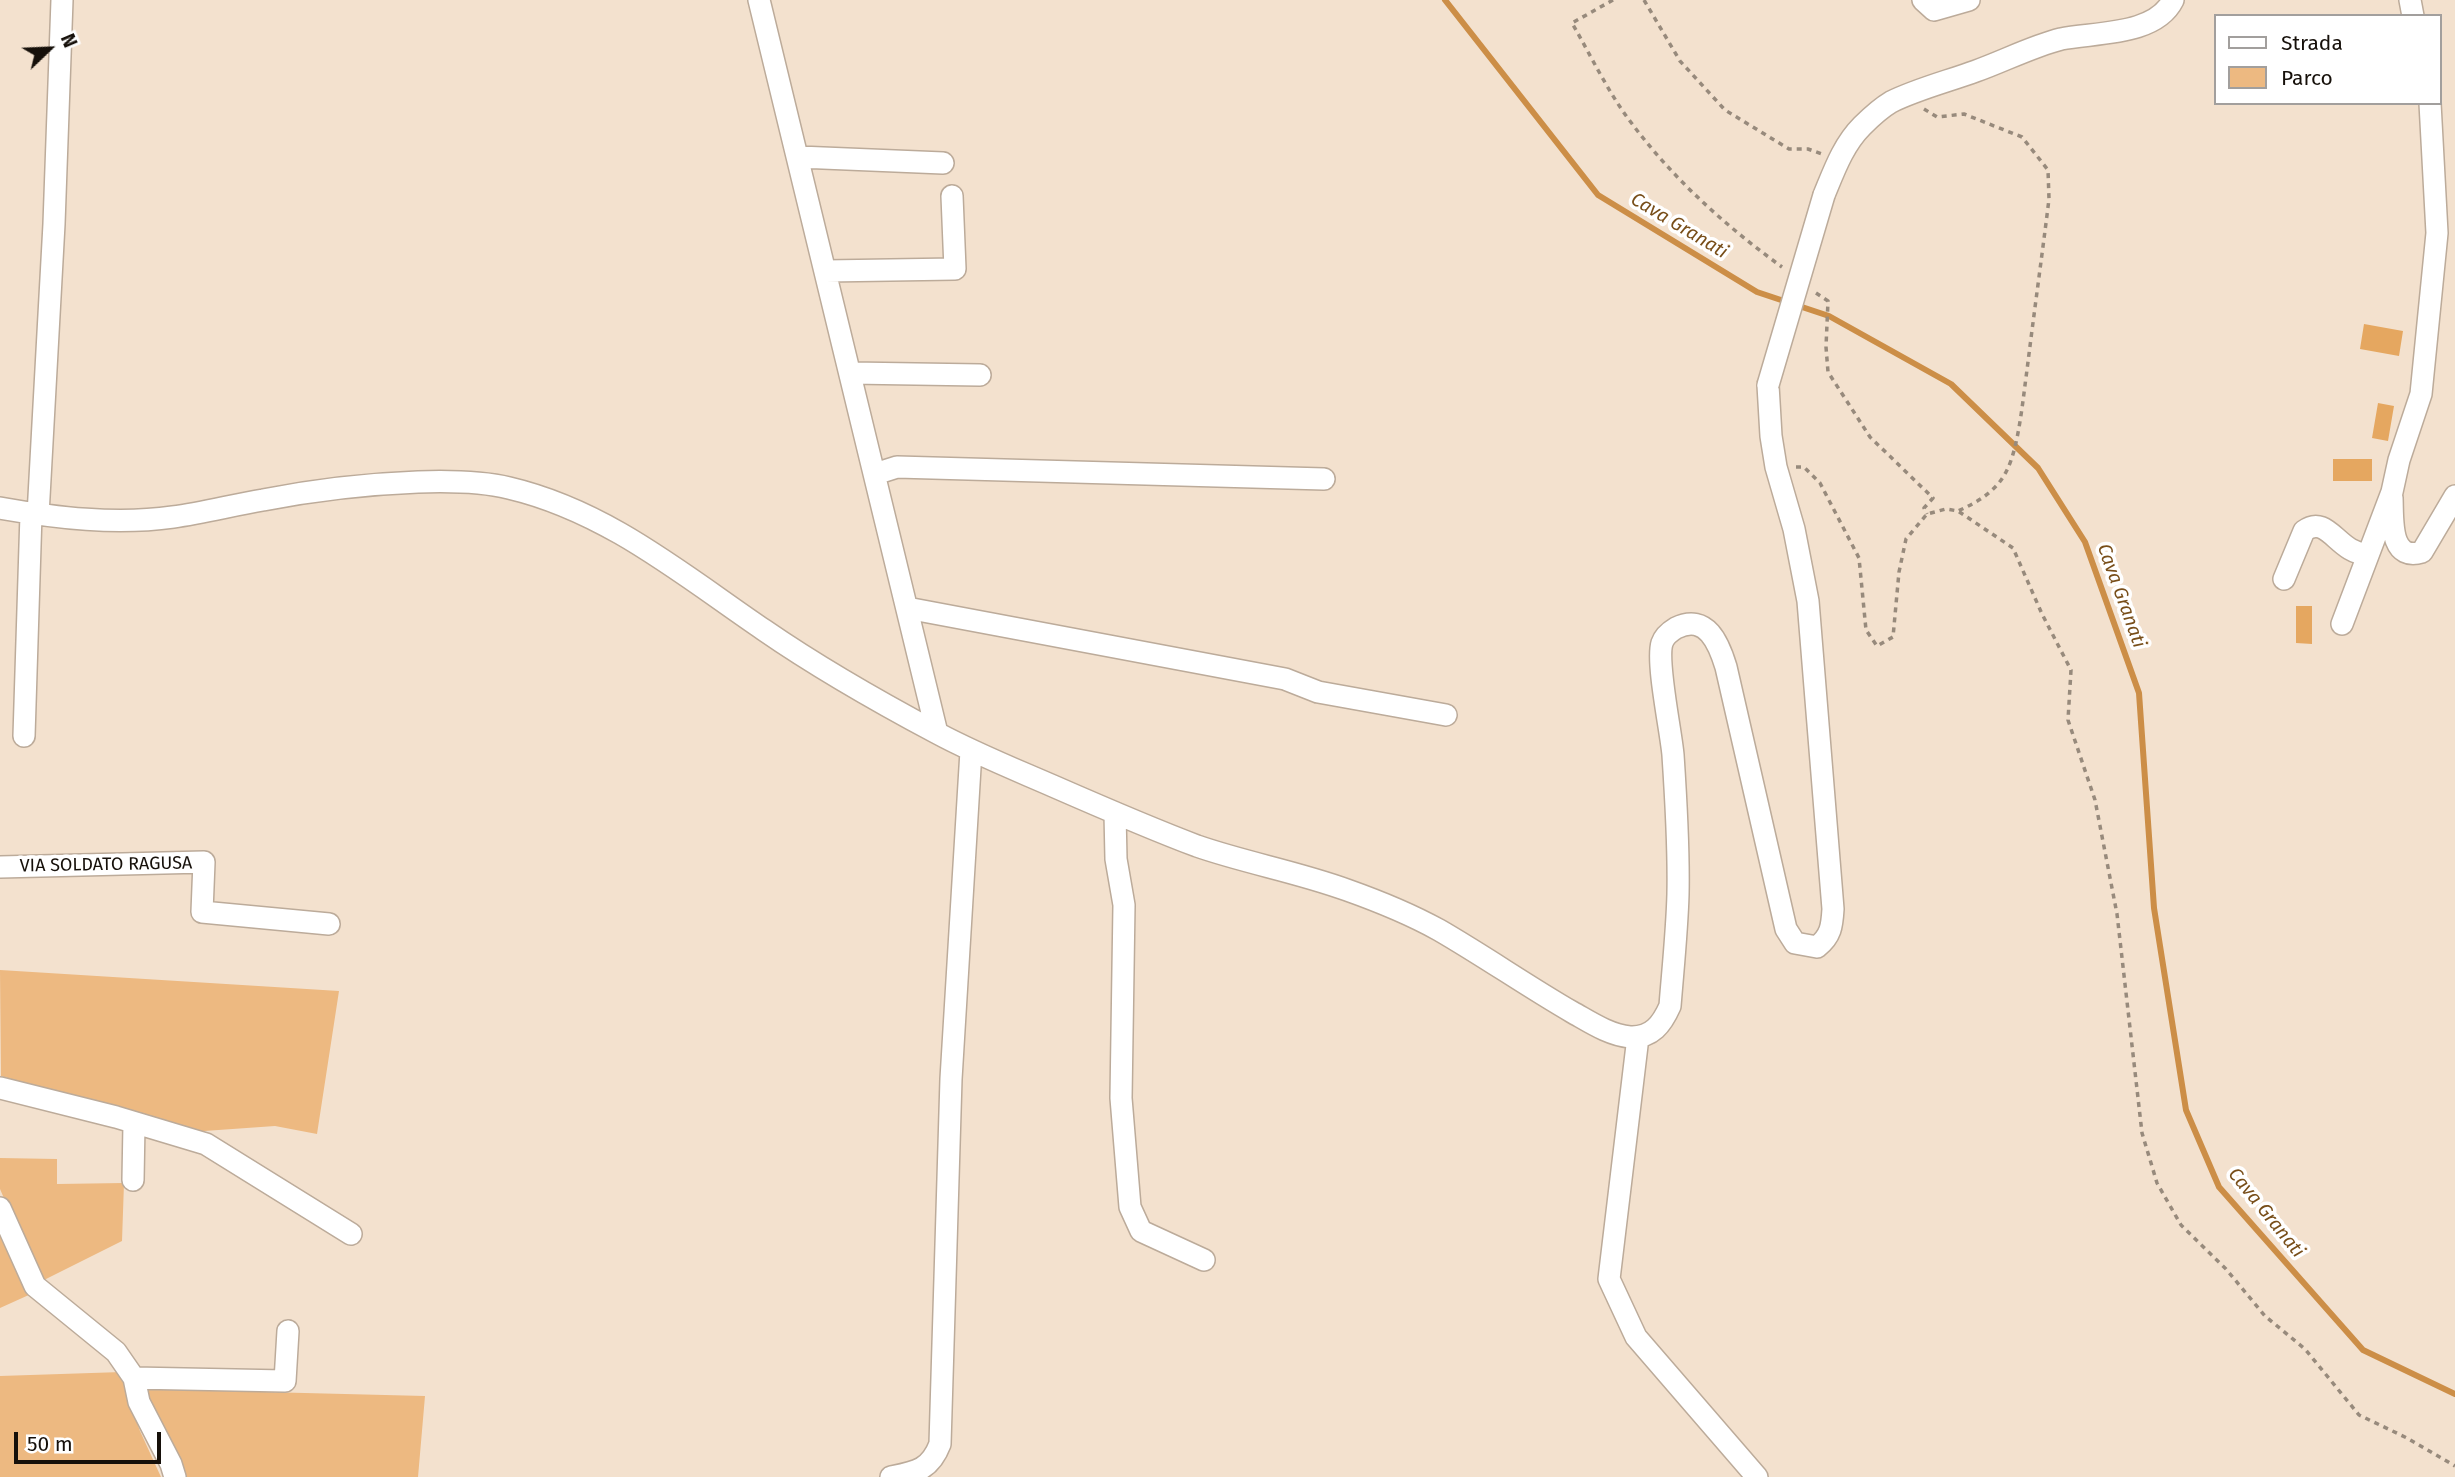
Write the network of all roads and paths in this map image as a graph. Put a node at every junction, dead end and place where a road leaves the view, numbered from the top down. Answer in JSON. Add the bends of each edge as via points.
{"nodes":[{"id":1,"x":62,"y":0,"type":"edge"},
{"id":2,"x":759,"y":0,"type":"edge"},
{"id":3,"x":1612,"y":0,"type":"edge"},
{"id":4,"x":1644,"y":0,"type":"edge"},
{"id":5,"x":1923,"y":0,"type":"edge"},
{"id":6,"x":1969,"y":0,"type":"edge"},
{"id":7,"x":2173,"y":0,"type":"edge"},
{"id":8,"x":1912,"y":95,"type":"junction"},
{"id":9,"x":2431,"y":105,"type":"edge"},
{"id":10,"x":799,"y":157,"type":"junction"},
{"id":11,"x":1839,"y":159,"type":"junction"},
{"id":12,"x":943,"y":163,"type":"dead end"},
{"id":13,"x":952,"y":196,"type":"dead end"},
{"id":14,"x":1786,"y":270,"type":"dead end"},
{"id":15,"x":826,"y":271,"type":"junction"},
{"id":16,"x":1807,"y":286,"type":"dead end"},
{"id":17,"x":851,"y":373,"type":"junction"},
{"id":18,"x":981,"y":375,"type":"dead end"},
{"id":19,"x":1776,"y":467,"type":"junction"},
{"id":20,"x":875,"y":474,"type":"junction"},
{"id":21,"x":1325,"y":479,"type":"dead end"},
{"id":22,"x":2392,"y":492,"type":"junction"},
{"id":23,"x":2455,"y":496,"type":"edge"},
{"id":24,"x":0,"y":508,"type":"edge"},
{"id":25,"x":1958,"y":510,"type":"junction"},
{"id":26,"x":34,"y":514,"type":"junction"},
{"id":27,"x":1927,"y":514,"type":"junction"},
{"id":28,"x":2367,"y":554,"type":"junction"},
{"id":29,"x":2284,"y":579,"type":"dead end"},
{"id":30,"x":907,"y":608,"type":"junction"},
{"id":31,"x":2342,"y":624,"type":"dead end"},
{"id":32,"x":1446,"y":715,"type":"dead end"},
{"id":33,"x":937,"y":733,"type":"junction"},
{"id":34,"x":24,"y":736,"type":"dead end"},
{"id":35,"x":971,"y":751,"type":"junction"},
{"id":36,"x":1115,"y":813,"type":"junction"},
{"id":37,"x":0,"y":867,"type":"edge"},
{"id":38,"x":329,"y":925,"type":"dead end"},
{"id":39,"x":1638,"y":1037,"type":"junction"},
{"id":40,"x":0,"y":1088,"type":"edge"},
{"id":41,"x":134,"y":1124,"type":"junction"},
{"id":42,"x":133,"y":1180,"type":"dead end"},
{"id":43,"x":0,"y":1208,"type":"edge"},
{"id":44,"x":351,"y":1234,"type":"dead end"},
{"id":45,"x":1204,"y":1260,"type":"dead end"},
{"id":46,"x":288,"y":1331,"type":"dead end"},
{"id":47,"x":134,"y":1378,"type":"junction"},
{"id":48,"x":2455,"y":1466,"type":"edge"},
{"id":49,"x":175,"y":1477,"type":"edge"},
{"id":50,"x":891,"y":1477,"type":"edge"},
{"id":51,"x":1757,"y":1477,"type":"edge"}],
"edges":[{"from":1,"to":26,"type":"street","via":[[54,224]]},
{"from":2,"to":10,"type":"street"},
{"from":3,"to":14,"type":"path","via":[[1572,23],[1626,115],[1676,178]]},
{"from":4,"to":11,"type":"path","via":[[1680,61],[1726,110],[1789,149],[1808,149]]},
{"from":5,"to":6,"type":"street","via":[[1934,10]]},
{"from":7,"to":8,"type":"street","via":[[2155,19],[2137,26],[2061,40]]},
{"from":8,"to":11,"type":"street","via":[[1890,103],[1862,126]]},
{"from":8,"to":25,"type":"path","via":[[1937,117],[1964,114],[2022,137],[2048,170],[2049,199],[2014,445],[2007,471],[1990,492]]},
{"from":9,"to":22,"type":"street","via":[[2437,233],[2421,394]]},
{"from":10,"to":12,"type":"street"},
{"from":10,"to":15,"type":"street"},
{"from":11,"to":19,"type":"street","bridge":true,"via":[[1824,195],[1768,386]]},
{"from":13,"to":15,"type":"street","via":[[955,269]]},
{"from":15,"to":17,"type":"street"},
{"from":16,"to":27,"type":"path","via":[[1828,302],[1828,372],[1870,437],[1933,498],[1924,508]]},
{"from":17,"to":18,"type":"street"},
{"from":17,"to":20,"type":"street"},
{"from":19,"to":27,"type":"path","via":[[1804,467],[1820,483],[1859,558],[1866,630],[1877,646],[1893,637],[1906,539]]},
{"from":19,"to":39,"type":"street","via":[[1808,601],[1832,929],[1817,947],[1795,943],[1786,929],[1718,642],[1695,624],[1680,626],[1662,643],[1673,754],[1678,893],[1670,1006],[1653,1031]]},
{"from":20,"to":21,"type":"street","via":[[897,467]]},
{"from":20,"to":30,"type":"street"},
{"from":22,"to":23,"type":"street","via":[[2397,543],[2412,555],[2422,552]]},
{"from":22,"to":28,"type":"street"},
{"from":24,"to":26,"type":"street"},
{"from":25,"to":27,"type":"path"},
{"from":25,"to":48,"type":"path","via":[[2014,548],[2071,670],[2068,720],[2095,800],[2105,851],[2117,914],[2142,1133],[2157,1182],[2180,1225],[2226,1269],[2265,1316],[2305,1349],[2359,1415]]},
{"from":26,"to":33,"type":"street","via":[[99,520],[174,517],[369,484],[447,481],[507,488],[568,508],[629,538],[836,677]]},
{"from":26,"to":34,"type":"street"},
{"from":28,"to":29,"type":"street","via":[[2348,551],[2327,530],[2309,527]]},
{"from":28,"to":31,"type":"street"},
{"from":30,"to":32,"type":"street","via":[[1286,679],[1318,692]]},
{"from":30,"to":33,"type":"street"},
{"from":33,"to":35,"type":"street"},
{"from":35,"to":36,"type":"street"},
{"from":35,"to":50,"type":"street","via":[[951,1079],[940,1444],[925,1467]]},
{"from":36,"to":39,"type":"street","via":[[1199,846],[1384,904],[1436,928],[1604,1029]]},
{"from":36,"to":45,"type":"street","via":[[1124,905],[1121,1098],[1130,1207],[1141,1231]]},
{"from":37,"to":38,"type":"street","name":"VIA SOLDATO RAGUSA","via":[[204,862],[202,912]]},
{"from":39,"to":51,"type":"street","via":[[1609,1279],[1636,1337]]},
{"from":40,"to":41,"type":"street"},
{"from":41,"to":42,"type":"street"},
{"from":41,"to":44,"type":"street","via":[[205,1144]]},
{"from":43,"to":47,"type":"street","via":[[35,1286],[116,1352]]},
{"from":46,"to":47,"type":"street","via":[[285,1381]]},
{"from":47,"to":49,"type":"street","via":[[139,1402]]}]}
